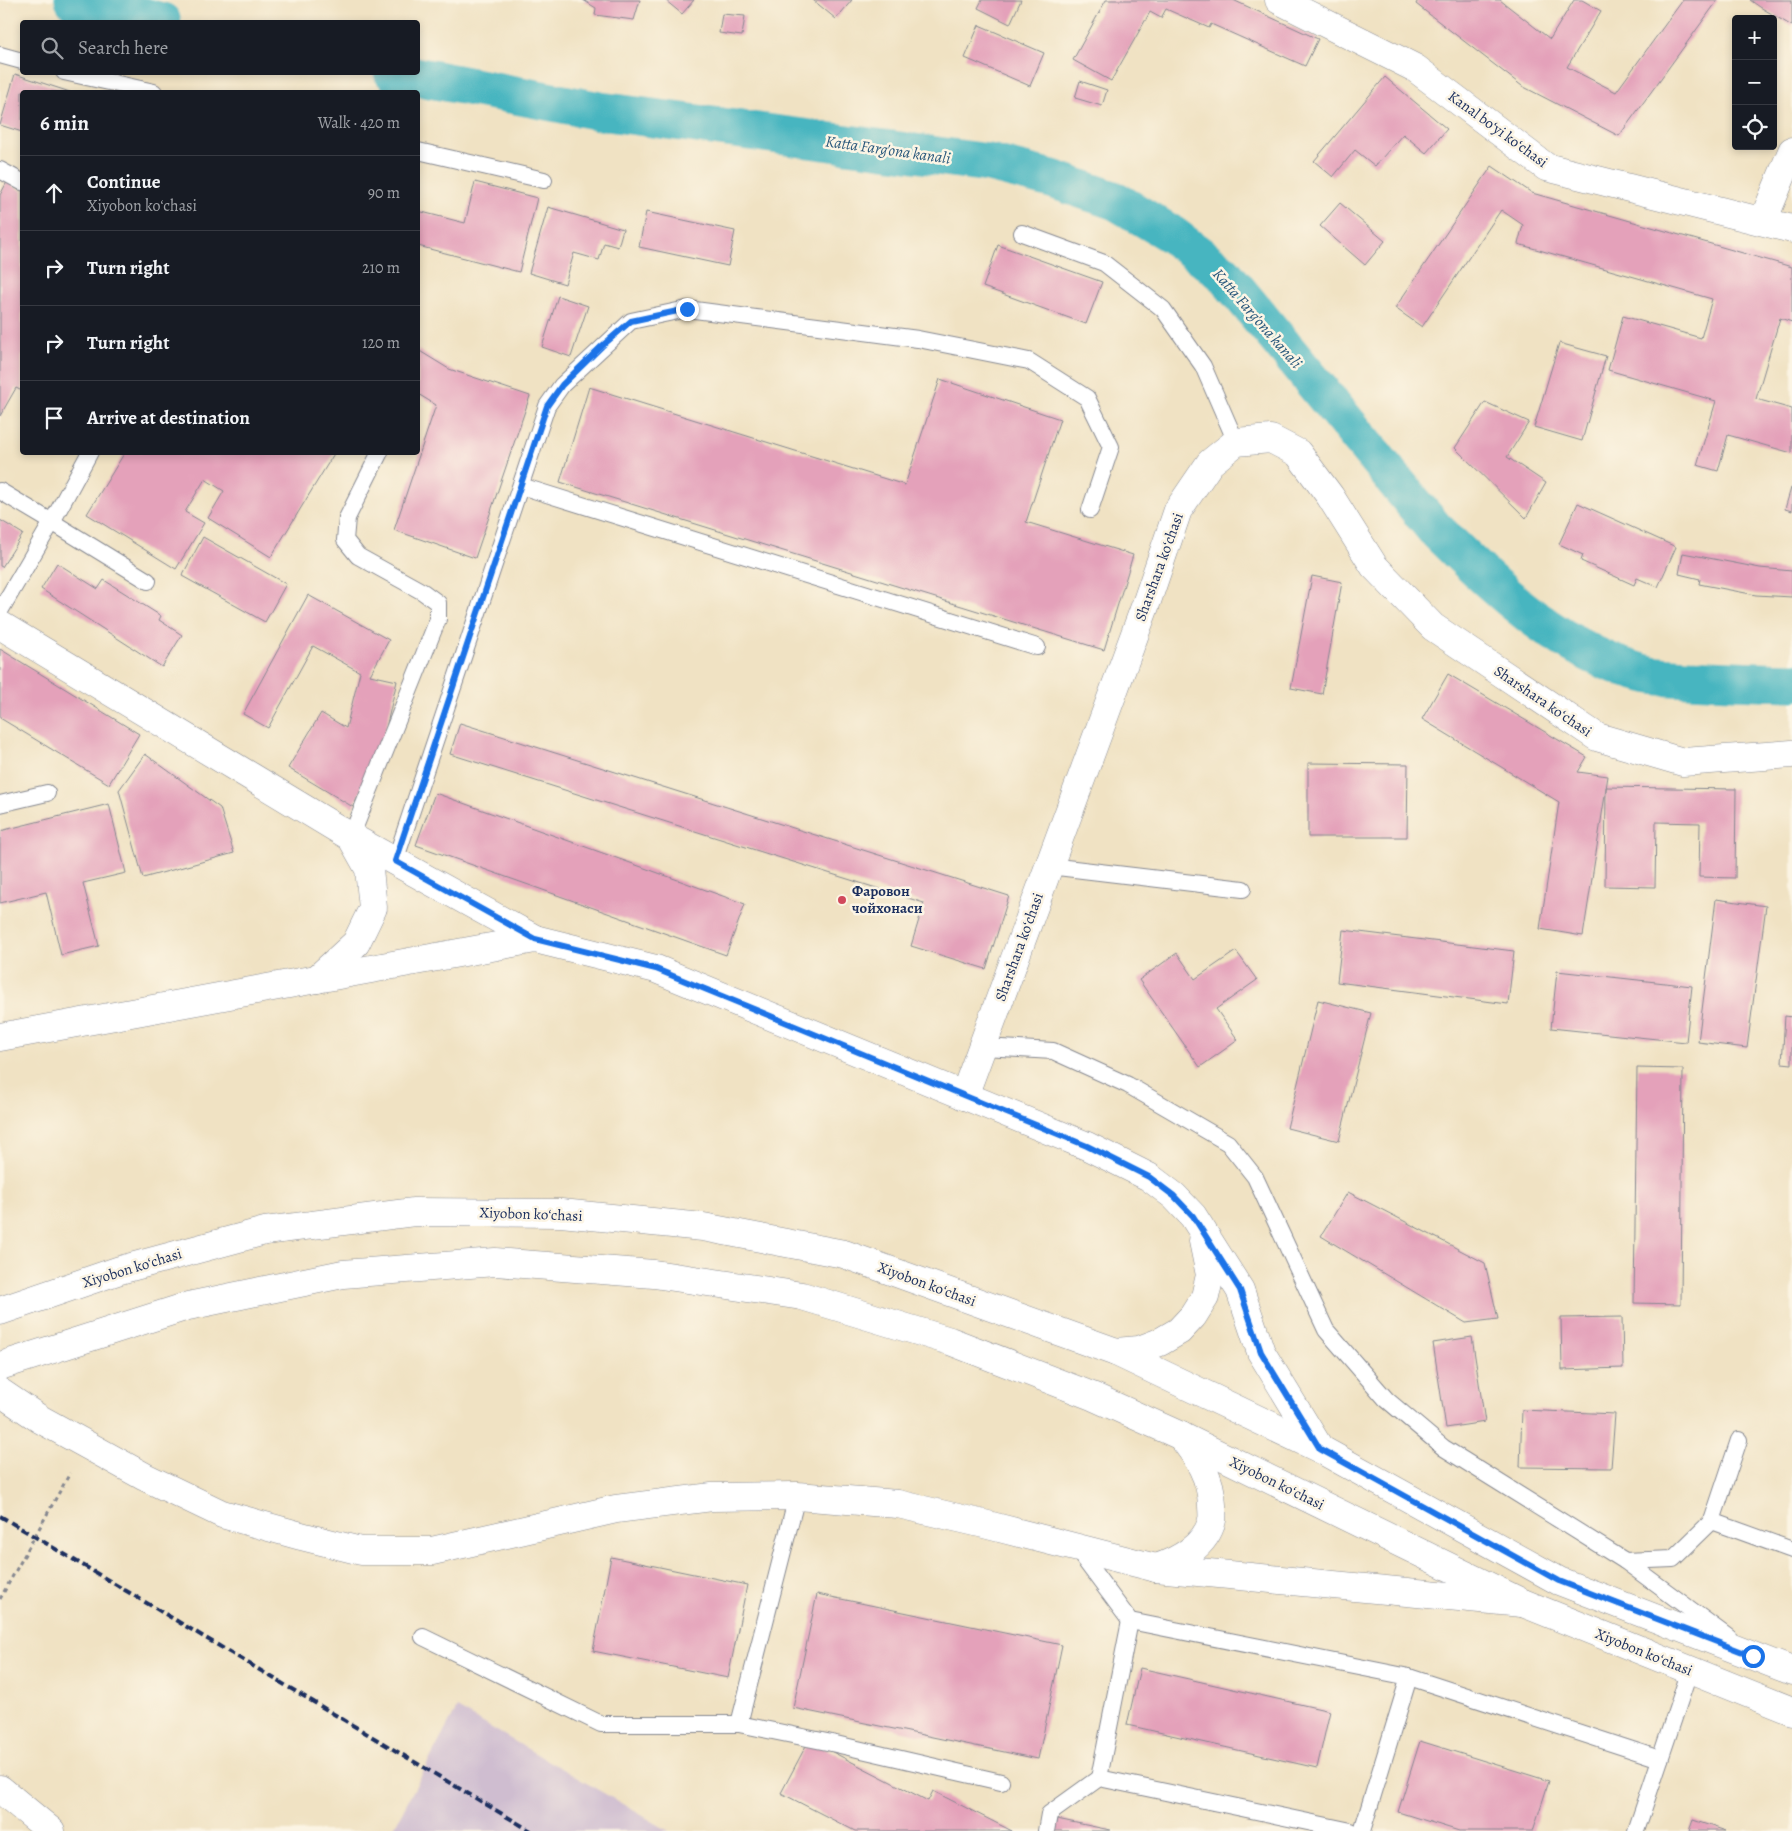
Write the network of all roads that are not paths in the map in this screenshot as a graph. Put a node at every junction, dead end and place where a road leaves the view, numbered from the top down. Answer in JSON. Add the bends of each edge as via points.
{"nodes":[{"id":1,"x":1279,"y":0,"type":"edge"},
{"id":2,"x":0,"y":55,"type":"edge"},
{"id":3,"x":20,"y":60,"type":"edge"},
{"id":4,"x":78,"y":75,"type":"edge"},
{"id":5,"x":145,"y":90,"type":"edge"},
{"id":6,"x":420,"y":151,"type":"edge"},
{"id":7,"x":1792,"y":151,"type":"edge"},
{"id":8,"x":0,"y":170,"type":"edge"},
{"id":9,"x":544,"y":180,"type":"dead end"},
{"id":10,"x":20,"y":181,"type":"edge"},
{"id":11,"x":1763,"y":221,"type":"junction"},
{"id":12,"x":1792,"y":229,"type":"edge"},
{"id":13,"x":1022,"y":233,"type":"dead end"},
{"id":14,"x":1236,"y":442,"type":"junction"},
{"id":15,"x":88,"y":455,"type":"edge"},
{"id":16,"x":378,"y":455,"type":"edge"},
{"id":17,"x":521,"y":486,"type":"junction"},
{"id":18,"x":0,"y":490,"type":"edge"},
{"id":19,"x":1090,"y":510,"type":"dead end"},
{"id":20,"x":52,"y":522,"type":"junction"},
{"id":21,"x":148,"y":581,"type":"dead end"},
{"id":22,"x":0,"y":611,"type":"edge"},
{"id":23,"x":0,"y":625,"type":"edge"},
{"id":24,"x":1037,"y":647,"type":"dead end"},
{"id":25,"x":1792,"y":754,"type":"edge"},
{"id":26,"x":47,"y":792,"type":"dead end"},
{"id":27,"x":0,"y":804,"type":"edge"},
{"id":28,"x":352,"y":837,"type":"junction"},
{"id":29,"x":395,"y":861,"type":"junction"},
{"id":30,"x":1049,"y":866,"type":"junction"},
{"id":31,"x":1243,"y":889,"type":"dead end"},
{"id":32,"x":535,"y":939,"type":"junction"},
{"id":33,"x":317,"y":979,"type":"junction"},
{"id":34,"x":0,"y":1037,"type":"edge"},
{"id":35,"x":983,"y":1047,"type":"junction"},
{"id":36,"x":964,"y":1096,"type":"junction"},
{"id":37,"x":1193,"y":1216,"type":"junction"},
{"id":38,"x":0,"y":1311,"type":"edge"},
{"id":39,"x":1116,"y":1352,"type":"junction"},
{"id":40,"x":7,"y":1363,"type":"edge"},
{"id":41,"x":0,"y":1392,"type":"edge"},
{"id":42,"x":1181,"y":1436,"type":"junction"},
{"id":43,"x":1739,"y":1440,"type":"dead end"},
{"id":44,"x":1320,"y":1449,"type":"junction"},
{"id":45,"x":797,"y":1496,"type":"junction"},
{"id":46,"x":1712,"y":1520,"type":"junction"},
{"id":47,"x":1074,"y":1547,"type":"junction"},
{"id":48,"x":1792,"y":1550,"type":"edge"},
{"id":49,"x":1625,"y":1562,"type":"junction"},
{"id":50,"x":1156,"y":1568,"type":"junction"},
{"id":51,"x":1523,"y":1603,"type":"junction"},
{"id":52,"x":1130,"y":1621,"type":"junction"},
{"id":53,"x":423,"y":1637,"type":"dead end"},
{"id":54,"x":1753,"y":1656,"type":"junction"},
{"id":55,"x":1690,"y":1670,"type":"junction"},
{"id":56,"x":1792,"y":1671,"type":"edge"},
{"id":57,"x":1409,"y":1677,"type":"junction"},
{"id":58,"x":1792,"y":1711,"type":"edge"},
{"id":59,"x":739,"y":1724,"type":"junction"},
{"id":60,"x":1660,"y":1759,"type":"junction"},
{"id":61,"x":1099,"y":1778,"type":"junction"},
{"id":62,"x":1001,"y":1782,"type":"dead end"},
{"id":63,"x":0,"y":1789,"type":"edge"},
{"id":64,"x":51,"y":1831,"type":"edge"},
{"id":65,"x":1046,"y":1831,"type":"edge"},
{"id":66,"x":1351,"y":1831,"type":"edge"},
{"id":67,"x":1362,"y":1831,"type":"edge"},
{"id":68,"x":1636,"y":1831,"type":"edge"}],
"edges":[{"from":1,"to":11,"type":"main road","name":"Kanal boʻyi koʻchasi","via":[[1415,68],[1546,167]]},
{"from":2,"to":3,"type":"lane"},
{"from":4,"to":5,"type":"lane"},
{"from":6,"to":9,"type":"lane"},
{"from":7,"to":11,"type":"main road"},
{"from":8,"to":10,"type":"lane"},
{"from":11,"to":12,"type":"main road","name":"Kanal boʻyi koʻchasi"},
{"from":13,"to":14,"type":"lane","via":[[1104,263],[1163,309],[1203,366]]},
{"from":14,"to":25,"type":"main road","name":"Sharshara koʻchasi","via":[[1271,439],[1298,453],[1330,496],[1374,566],[1433,627],[1597,737],[1683,762]]},
{"from":14,"to":30,"type":"main road","name":"Sharshara koʻchasi","via":[[1210,463],[1178,510]]},
{"from":15,"to":20,"type":"lane"},
{"from":16,"to":28,"type":"lane","via":[[347,518],[345,540],[358,556],[438,603],[438,620]]},
{"from":17,"to":19,"type":"lane","via":[[547,406],[562,385],[631,321],[687,309],[918,339],[1029,362],[1087,398],[1111,447]]},
{"from":17,"to":24,"type":"lane"},
{"from":17,"to":29,"type":"lane"},
{"from":18,"to":20,"type":"lane"},
{"from":20,"to":21,"type":"lane"},
{"from":20,"to":22,"type":"lane"},
{"from":23,"to":28,"type":"main road"},
{"from":26,"to":27,"type":"lane"},
{"from":28,"to":29,"type":"main road"},
{"from":28,"to":33,"type":"main road","via":[[369,869],[374,908],[356,943]]},
{"from":29,"to":32,"type":"main road"},
{"from":30,"to":31,"type":"lane"},
{"from":30,"to":35,"type":"main road","name":"Sharshara koʻchasi"},
{"from":32,"to":33,"type":"main road"},
{"from":32,"to":36,"type":"main road","via":[[656,969]]},
{"from":33,"to":34,"type":"main road"},
{"from":35,"to":36,"type":"main road","name":"Sharshara koʻchasi"},
{"from":35,"to":49,"type":"lane","via":[[1052,1051],[1128,1085],[1228,1143],[1255,1177],[1326,1330],[1386,1399],[1444,1448]]},
{"from":36,"to":37,"type":"main road","via":[[1087,1146],[1149,1177]]},
{"from":37,"to":39,"type":"main road","via":[[1205,1246],[1210,1275],[1205,1297],[1179,1332],[1138,1350]]},
{"from":37,"to":44,"type":"main road","via":[[1240,1290],[1261,1352]]},
{"from":38,"to":39,"type":"main road","name":"Xiyobon koʻchasi","via":[[120,1270],[265,1231],[414,1212],[561,1213],[703,1227],[844,1254]]},
{"from":39,"to":44,"type":"main road","name":"Xiyobon koʻchasi"},
{"from":40,"to":42,"type":"main road","name":"Xiyobon koʻchasi","via":[[198,1304],[343,1274],[495,1262],[654,1274],[802,1296],[950,1341],[1092,1396]]},
{"from":41,"to":45,"type":"main road","via":[[40,1419],[144,1477],[222,1514],[361,1551],[432,1551],[616,1509],[703,1498]]},
{"from":42,"to":50,"type":"main road","via":[[1196,1454],[1207,1476],[1212,1497],[1212,1520],[1204,1537],[1192,1550],[1174,1562]]},
{"from":42,"to":51,"type":"main road","name":"Xiyobon koʻchasi"},
{"from":43,"to":46,"type":"lane"},
{"from":44,"to":54,"type":"main road","name":"Xiyobon koʻchasi","via":[[1559,1581]]},
{"from":45,"to":47,"type":"main road","via":[[898,1504]]},
{"from":45,"to":59,"type":"lane"},
{"from":46,"to":48,"type":"lane"},
{"from":46,"to":49,"type":"lane","via":[[1673,1559]]},
{"from":47,"to":50,"type":"main road"},
{"from":47,"to":52,"type":"lane"},
{"from":49,"to":54,"type":"lane"},
{"from":50,"to":51,"type":"main road"},
{"from":51,"to":55,"type":"main road","name":"Xiyobon koʻchasi"},
{"from":52,"to":57,"type":"lane"},
{"from":52,"to":61,"type":"lane"},
{"from":53,"to":59,"type":"lane","via":[[601,1724]]},
{"from":54,"to":56,"type":"main road","name":"Xiyobon koʻchasi"},
{"from":55,"to":58,"type":"main road","name":"Xiyobon koʻchasi"},
{"from":55,"to":60,"type":"lane"},
{"from":57,"to":60,"type":"lane"},
{"from":57,"to":67,"type":"lane"},
{"from":59,"to":62,"type":"lane"},
{"from":60,"to":68,"type":"lane"},
{"from":61,"to":65,"type":"lane","via":[[1049,1814]]},
{"from":61,"to":66,"type":"lane"},
{"from":63,"to":64,"type":"main road"}]}
